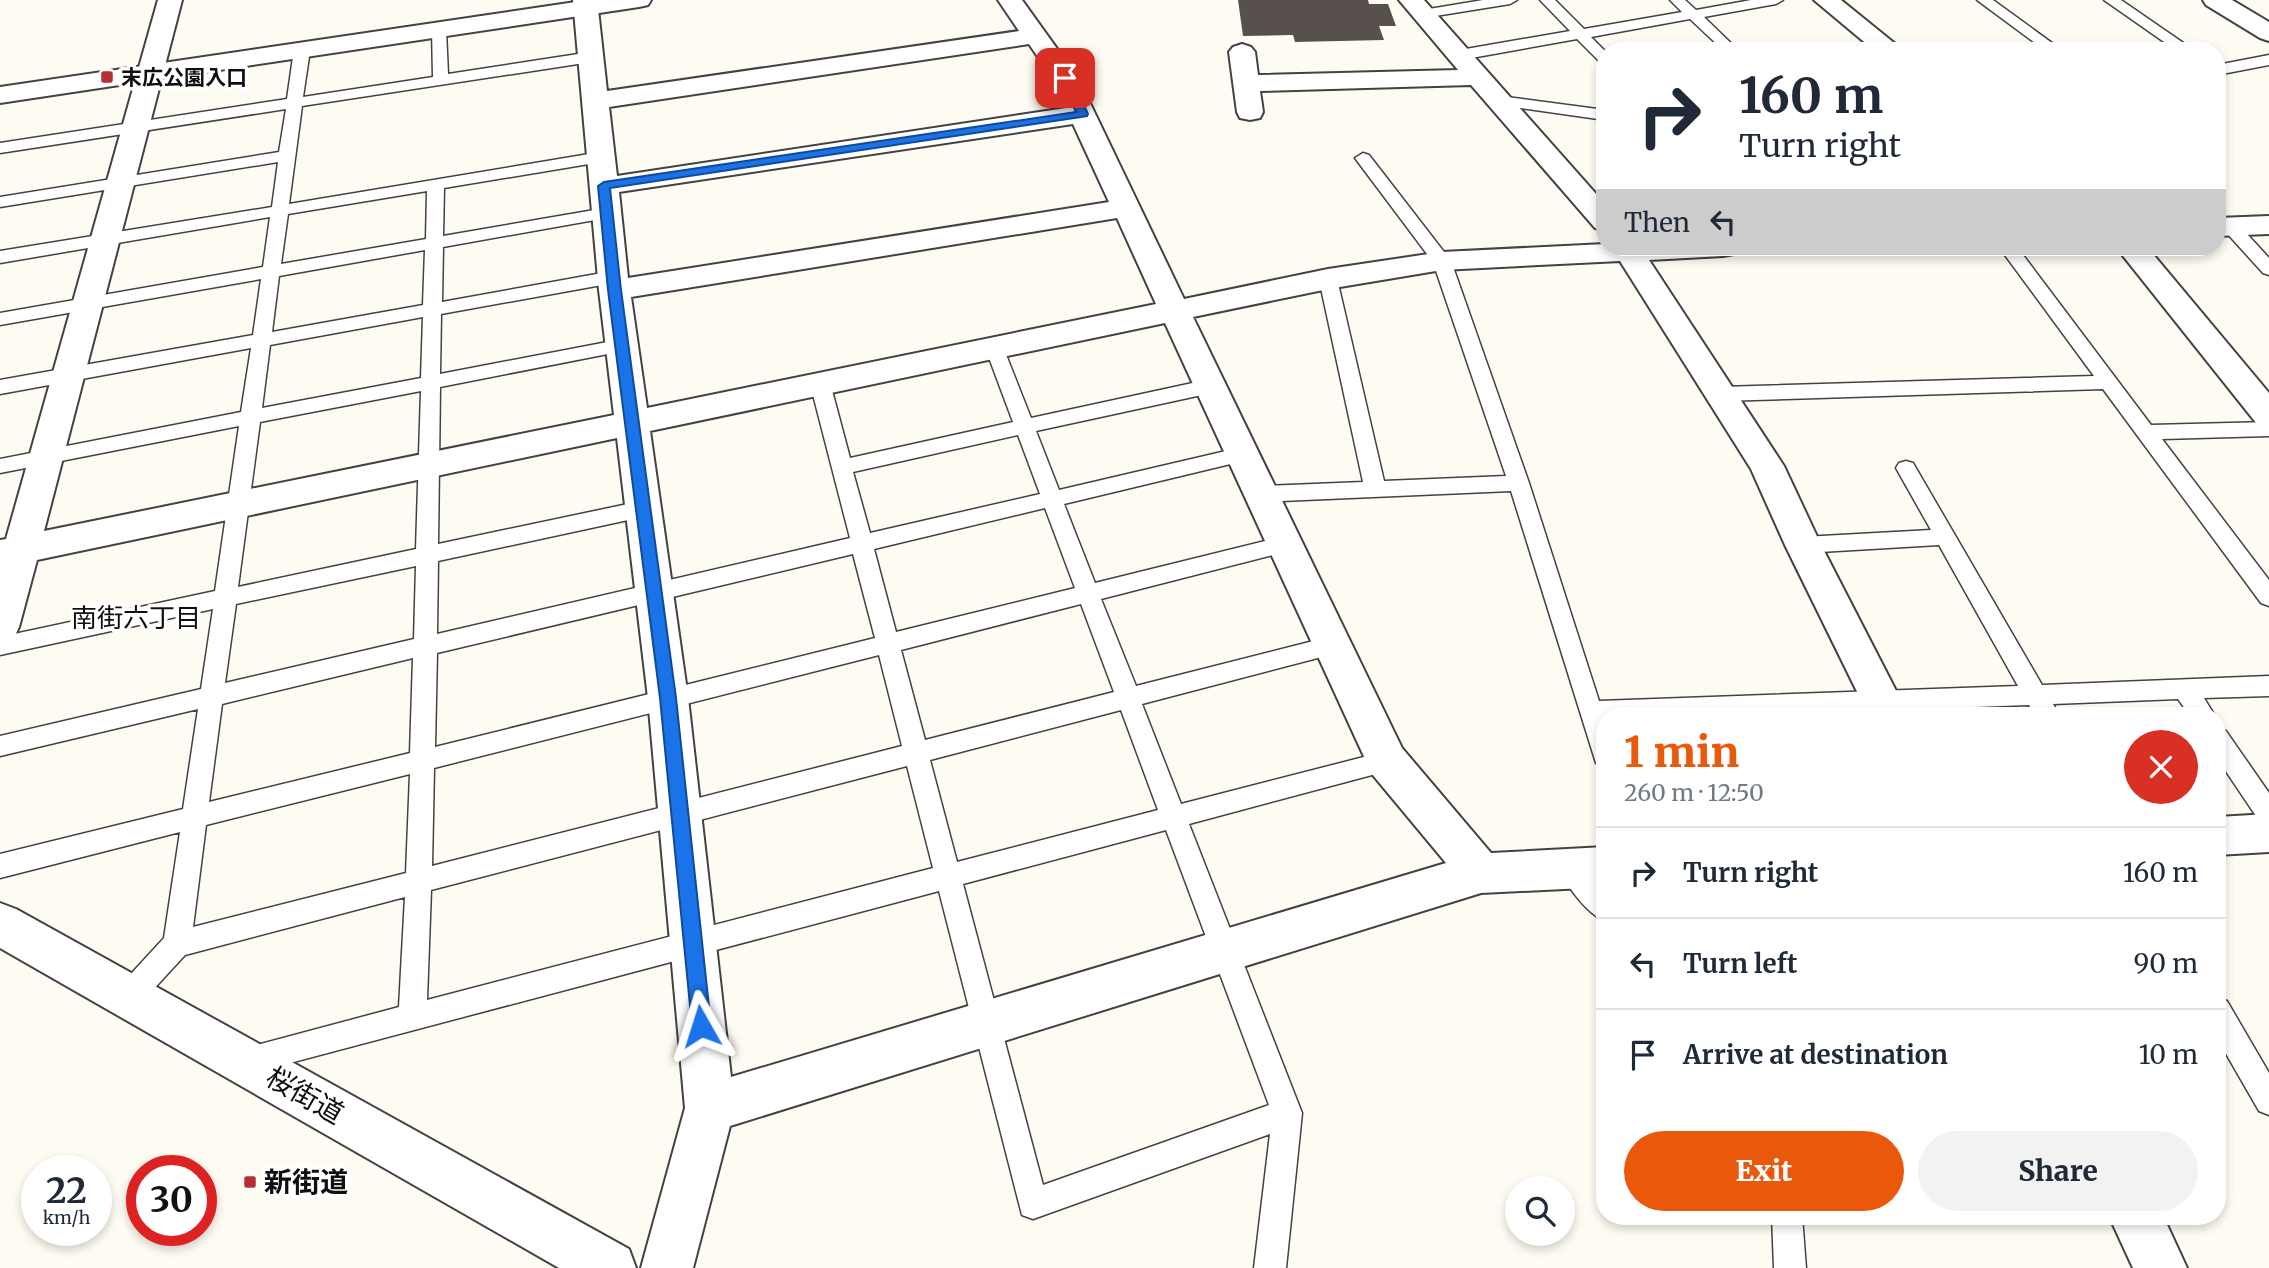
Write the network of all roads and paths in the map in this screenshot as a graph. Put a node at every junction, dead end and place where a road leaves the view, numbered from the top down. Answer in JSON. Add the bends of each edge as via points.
{"nodes":[{"id":1,"x":170,"y":0,"type":"edge"},
{"id":2,"x":639,"y":0,"type":"edge"},
{"id":3,"x":1010,"y":0,"type":"edge"},
{"id":4,"x":1510,"y":0,"type":"edge"},
{"id":5,"x":1547,"y":0,"type":"edge"},
{"id":6,"x":1677,"y":0,"type":"edge"},
{"id":7,"x":1776,"y":0,"type":"edge"},
{"id":8,"x":1826,"y":0,"type":"edge"},
{"id":9,"x":1984,"y":0,"type":"edge"},
{"id":10,"x":2111,"y":0,"type":"edge"},
{"id":11,"x":2216,"y":0,"type":"edge"},
{"id":12,"x":586,"y":4,"type":"edge"},
{"id":13,"x":1417,"y":7,"type":"edge"},
{"id":14,"x":1693,"y":14,"type":"junction"},
{"id":15,"x":439,"y":30,"type":"junction"},
{"id":16,"x":2269,"y":33,"type":"edge"},
{"id":17,"x":1581,"y":34,"type":"junction"},
{"id":18,"x":1035,"y":36,"type":"junction"},
{"id":19,"x":1723,"y":42,"type":"edge"},
{"id":20,"x":1880,"y":42,"type":"edge"},
{"id":21,"x":2043,"y":42,"type":"edge"},
{"id":22,"x":2174,"y":42,"type":"edge"},
{"id":23,"x":302,"y":50,"type":"junction"},
{"id":24,"x":1596,"y":50,"type":"edge"},
{"id":25,"x":1242,"y":52,"type":"dead end"},
{"id":26,"x":1460,"y":55,"type":"junction"},
{"id":27,"x":591,"y":57,"type":"junction"},
{"id":28,"x":2269,"y":60,"type":"edge"},
{"id":29,"x":2226,"y":68,"type":"edge"},
{"id":30,"x":152,"y":72,"type":"junction"},
{"id":31,"x":1479,"y":77,"type":"junction"},
{"id":32,"x":441,"y":80,"type":"junction"},
{"id":33,"x":1247,"y":83,"type":"junction"},
{"id":34,"x":0,"y":95,"type":"edge"},
{"id":35,"x":1499,"y":100,"type":"junction"},
{"id":36,"x":595,"y":102,"type":"junction"},
{"id":37,"x":295,"y":103,"type":"junction"},
{"id":38,"x":1250,"y":112,"type":"dead end"},
{"id":39,"x":1083,"y":114,"type":"junction"},
{"id":40,"x":1596,"y":114,"type":"edge"},
{"id":41,"x":137,"y":127,"type":"junction"},
{"id":42,"x":0,"y":148,"type":"edge"},
{"id":43,"x":287,"y":156,"type":"junction"},
{"id":44,"x":1363,"y":158,"type":"dead end"},
{"id":45,"x":122,"y":183,"type":"junction"},
{"id":46,"x":436,"y":184,"type":"junction"},
{"id":47,"x":604,"y":185,"type":"junction"},
{"id":48,"x":0,"y":202,"type":"edge"},
{"id":49,"x":1127,"y":208,"type":"junction"},
{"id":50,"x":279,"y":210,"type":"junction"},
{"id":51,"x":1596,"y":212,"type":"edge"},
{"id":52,"x":2269,"y":225,"type":"edge"},
{"id":53,"x":2226,"y":227,"type":"edge"},
{"id":54,"x":2226,"y":229,"type":"edge"},
{"id":55,"x":106,"y":239,"type":"junction"},
{"id":56,"x":434,"y":243,"type":"junction"},
{"id":57,"x":1596,"y":251,"type":"edge"},
{"id":58,"x":1632,"y":256,"type":"edge"},
{"id":59,"x":2015,"y":256,"type":"edge"},
{"id":60,"x":2138,"y":256,"type":"edge"},
{"id":61,"x":0,"y":257,"type":"edge"},
{"id":62,"x":1442,"y":261,"type":"junction"},
{"id":63,"x":2269,"y":268,"type":"edge"},
{"id":64,"x":271,"y":271,"type":"junction"},
{"id":65,"x":1328,"y":279,"type":"junction"},
{"id":66,"x":613,"y":284,"type":"junction"},
{"id":67,"x":89,"y":304,"type":"junction"},
{"id":68,"x":431,"y":310,"type":"junction"},
{"id":69,"x":1175,"y":310,"type":"junction"},
{"id":70,"x":0,"y":319,"type":"edge"},
{"id":71,"x":261,"y":340,"type":"junction"},
{"id":72,"x":623,"y":345,"type":"junction"},
{"id":73,"x":994,"y":347,"type":"junction"},
{"id":74,"x":69,"y":375,"type":"junction"},
{"id":75,"x":2109,"y":382,"type":"junction"},
{"id":76,"x":431,"y":383,"type":"junction"},
{"id":77,"x":820,"y":383,"type":"junction"},
{"id":78,"x":1211,"y":386,"type":"junction"},
{"id":79,"x":0,"y":387,"type":"edge"},
{"id":80,"x":1721,"y":394,"type":"junction"},
{"id":81,"x":2269,"y":416,"type":"edge"},
{"id":82,"x":251,"y":418,"type":"junction"},
{"id":83,"x":633,"y":422,"type":"junction"},
{"id":84,"x":1024,"y":426,"type":"junction"},
{"id":85,"x":2269,"y":429,"type":"edge"},
{"id":86,"x":2146,"y":432,"type":"junction"},
{"id":87,"x":1243,"y":454,"type":"junction"},
{"id":88,"x":46,"y":457,"type":"junction"},
{"id":89,"x":431,"y":464,"type":"junction"},
{"id":90,"x":0,"y":466,"type":"edge"},
{"id":91,"x":842,"y":467,"type":"junction"},
{"id":92,"x":1906,"y":468,"type":"dead end"},
{"id":93,"x":1519,"y":483,"type":"junction"},
{"id":94,"x":1375,"y":489,"type":"junction"},
{"id":95,"x":1261,"y":494,"type":"junction"},
{"id":96,"x":1052,"y":499,"type":"junction"},
{"id":97,"x":239,"y":504,"type":"junction"},
{"id":98,"x":642,"y":509,"type":"junction"},
{"id":99,"x":1945,"y":537,"type":"junction"},
{"id":100,"x":863,"y":544,"type":"junction"},
{"id":101,"x":1285,"y":544,"type":"junction"},
{"id":102,"x":1803,"y":545,"type":"junction"},
{"id":103,"x":11,"y":551,"type":"edge"},
{"id":104,"x":426,"y":555,"type":"junction"},
{"id":105,"x":654,"y":593,"type":"junction"},
{"id":106,"x":1088,"y":593,"type":"junction"},
{"id":107,"x":2269,"y":597,"type":"edge"},
{"id":108,"x":225,"y":598,"type":"junction"},
{"id":109,"x":0,"y":627,"type":"edge"},
{"id":110,"x":890,"y":642,"type":"junction"},
{"id":111,"x":1333,"y":645,"type":"junction"},
{"id":112,"x":0,"y":646,"type":"edge"},
{"id":113,"x":425,"y":646,"type":"junction"},
{"id":114,"x":2269,"y":687,"type":"edge"},
{"id":115,"x":2185,"y":690,"type":"junction"},
{"id":116,"x":2036,"y":695,"type":"junction"},
{"id":117,"x":211,"y":697,"type":"junction"},
{"id":118,"x":668,"y":698,"type":"junction"},
{"id":119,"x":1128,"y":698,"type":"junction"},
{"id":120,"x":1885,"y":707,"type":"edge"},
{"id":121,"x":1898,"y":707,"type":"edge"},
{"id":122,"x":2043,"y":707,"type":"edge"},
{"id":123,"x":2197,"y":707,"type":"edge"},
{"id":124,"x":1591,"y":711,"type":"junction"},
{"id":125,"x":1596,"y":711,"type":"edge"},
{"id":126,"x":1596,"y":727,"type":"edge"},
{"id":127,"x":0,"y":747,"type":"edge"},
{"id":128,"x":918,"y":751,"type":"junction"},
{"id":129,"x":2226,"y":751,"type":"edge"},
{"id":130,"x":424,"y":759,"type":"junction"},
{"id":131,"x":1387,"y":761,"type":"junction"},
{"id":132,"x":679,"y":813,"type":"junction"},
{"id":133,"x":2269,"y":814,"type":"edge"},
{"id":134,"x":195,"y":817,"type":"junction"},
{"id":135,"x":1173,"y":817,"type":"junction"},
{"id":136,"x":2269,"y":833,"type":"edge"},
{"id":137,"x":2226,"y":835,"type":"edge"},
{"id":138,"x":0,"y":866,"type":"edge"},
{"id":139,"x":1588,"y":868,"type":"edge"},
{"id":140,"x":1480,"y":873,"type":"junction"},
{"id":141,"x":950,"y":876,"type":"junction"},
{"id":142,"x":420,"y":879,"type":"junction"},
{"id":143,"x":1596,"y":887,"type":"edge"},
{"id":144,"x":0,"y":923,"type":"edge"},
{"id":145,"x":177,"y":944,"type":"junction"},
{"id":146,"x":693,"y":944,"type":"junction"},
{"id":147,"x":1225,"y":952,"type":"junction"},
{"id":148,"x":128,"y":997,"type":"junction"},
{"id":149,"x":412,"y":1017,"type":"junction"},
{"id":150,"x":988,"y":1022,"type":"junction"},
{"id":151,"x":2226,"y":1027,"type":"edge"},
{"id":152,"x":244,"y":1061,"type":"junction"},
{"id":153,"x":2269,"y":1101,"type":"edge"},
{"id":154,"x":710,"y":1108,"type":"junction"},
{"id":155,"x":1287,"y":1113,"type":"junction"},
{"id":156,"x":1788,"y":1225,"type":"edge"},
{"id":157,"x":2139,"y":1225,"type":"edge"},
{"id":158,"x":610,"y":1268,"type":"edge"},
{"id":159,"x":667,"y":1268,"type":"edge"},
{"id":160,"x":1270,"y":1268,"type":"edge"},
{"id":161,"x":1790,"y":1268,"type":"edge"},
{"id":162,"x":2161,"y":1268,"type":"edge"}],
"edges":[{"from":1,"to":30,"type":"street"},
{"from":2,"to":12,"type":"street"},
{"from":3,"to":18,"type":"street"},
{"from":4,"to":13,"type":"lane"},
{"from":5,"to":17,"type":"lane"},
{"from":6,"to":14,"type":"lane"},
{"from":7,"to":14,"type":"lane"},
{"from":8,"to":20,"type":"street"},
{"from":9,"to":21,"type":"lane"},
{"from":10,"to":22,"type":"lane"},
{"from":11,"to":16,"type":"street"},
{"from":12,"to":15,"type":"street"},
{"from":12,"to":27,"type":"street"},
{"from":13,"to":26,"type":"street"},
{"from":14,"to":17,"type":"lane"},
{"from":14,"to":19,"type":"lane"},
{"from":15,"to":23,"type":"street"},
{"from":15,"to":32,"type":"lane"},
{"from":17,"to":24,"type":"lane"},
{"from":17,"to":26,"type":"lane"},
{"from":18,"to":36,"type":"street"},
{"from":18,"to":39,"type":"street","via":[[1065,78]]},
{"from":23,"to":30,"type":"street"},
{"from":23,"to":37,"type":"lane"},
{"from":25,"to":33,"type":"street"},
{"from":26,"to":31,"type":"street"},
{"from":27,"to":32,"type":"lane"},
{"from":27,"to":36,"type":"street"},
{"from":28,"to":29,"type":"lane"},
{"from":30,"to":34,"type":"street"},
{"from":30,"to":41,"type":"street"},
{"from":31,"to":33,"type":"street"},
{"from":31,"to":35,"type":"street"},
{"from":32,"to":37,"type":"lane"},
{"from":33,"to":38,"type":"street"},
{"from":35,"to":40,"type":"lane"},
{"from":35,"to":51,"type":"street"},
{"from":36,"to":47,"type":"street"},
{"from":37,"to":41,"type":"lane"},
{"from":37,"to":43,"type":"lane"},
{"from":39,"to":47,"type":"street"},
{"from":39,"to":49,"type":"street"},
{"from":41,"to":42,"type":"lane"},
{"from":41,"to":45,"type":"street"},
{"from":43,"to":45,"type":"lane"},
{"from":43,"to":50,"type":"lane"},
{"from":44,"to":62,"type":"lane"},
{"from":45,"to":48,"type":"lane"},
{"from":45,"to":55,"type":"street"},
{"from":46,"to":47,"type":"lane"},
{"from":46,"to":50,"type":"lane"},
{"from":46,"to":56,"type":"lane"},
{"from":47,"to":56,"type":"lane"},
{"from":47,"to":66,"type":"street"},
{"from":49,"to":66,"type":"street"},
{"from":49,"to":69,"type":"street"},
{"from":50,"to":55,"type":"lane"},
{"from":50,"to":64,"type":"lane"},
{"from":52,"to":53,"type":"street"},
{"from":54,"to":63,"type":"lane"},
{"from":55,"to":61,"type":"lane"},
{"from":55,"to":67,"type":"street"},
{"from":56,"to":64,"type":"lane"},
{"from":56,"to":68,"type":"lane"},
{"from":57,"to":62,"type":"street"},
{"from":58,"to":80,"type":"street"},
{"from":59,"to":75,"type":"lane"},
{"from":60,"to":81,"type":"street"},
{"from":62,"to":65,"type":"street"},
{"from":62,"to":93,"type":"lane"},
{"from":64,"to":67,"type":"lane"},
{"from":64,"to":71,"type":"lane"},
{"from":65,"to":69,"type":"street"},
{"from":65,"to":94,"type":"lane"},
{"from":66,"to":68,"type":"lane"},
{"from":66,"to":72,"type":"street"},
{"from":67,"to":70,"type":"lane"},
{"from":67,"to":74,"type":"street"},
{"from":68,"to":71,"type":"lane"},
{"from":68,"to":76,"type":"lane"},
{"from":69,"to":73,"type":"street"},
{"from":69,"to":78,"type":"street"},
{"from":71,"to":74,"type":"lane"},
{"from":71,"to":82,"type":"lane"},
{"from":72,"to":76,"type":"lane"},
{"from":72,"to":83,"type":"street"},
{"from":73,"to":77,"type":"street"},
{"from":73,"to":84,"type":"lane"},
{"from":74,"to":79,"type":"lane"},
{"from":74,"to":88,"type":"street"},
{"from":75,"to":80,"type":"lane"},
{"from":75,"to":86,"type":"lane"},
{"from":76,"to":82,"type":"lane"},
{"from":76,"to":89,"type":"lane"},
{"from":77,"to":83,"type":"street"},
{"from":77,"to":91,"type":"lane"},
{"from":78,"to":84,"type":"lane"},
{"from":78,"to":87,"type":"street"},
{"from":80,"to":102,"type":"street","via":[[1767,466]]},
{"from":82,"to":88,"type":"lane"},
{"from":82,"to":97,"type":"lane"},
{"from":83,"to":89,"type":"street"},
{"from":83,"to":98,"type":"street"},
{"from":84,"to":91,"type":"lane"},
{"from":84,"to":96,"type":"lane"},
{"from":85,"to":86,"type":"lane"},
{"from":86,"to":107,"type":"lane"},
{"from":87,"to":95,"type":"street"},
{"from":87,"to":96,"type":"lane"},
{"from":88,"to":90,"type":"lane"},
{"from":88,"to":103,"type":"street"},
{"from":89,"to":97,"type":"street"},
{"from":89,"to":104,"type":"lane"},
{"from":91,"to":100,"type":"lane"},
{"from":92,"to":99,"type":"lane"},
{"from":93,"to":94,"type":"lane"},
{"from":93,"to":124,"type":"lane"},
{"from":94,"to":95,"type":"lane"},
{"from":95,"to":101,"type":"street"},
{"from":96,"to":100,"type":"lane"},
{"from":96,"to":106,"type":"lane"},
{"from":97,"to":103,"type":"street"},
{"from":97,"to":108,"type":"lane"},
{"from":98,"to":104,"type":"lane"},
{"from":98,"to":105,"type":"street"},
{"from":99,"to":102,"type":"lane"},
{"from":99,"to":116,"type":"lane"},
{"from":100,"to":105,"type":"lane"},
{"from":100,"to":110,"type":"lane"},
{"from":101,"to":106,"type":"lane"},
{"from":101,"to":111,"type":"street"},
{"from":102,"to":120,"type":"street"},
{"from":103,"to":109,"type":"street"},
{"from":104,"to":108,"type":"lane"},
{"from":104,"to":113,"type":"lane"},
{"from":105,"to":113,"type":"lane"},
{"from":105,"to":118,"type":"street"},
{"from":106,"to":110,"type":"lane"},
{"from":106,"to":119,"type":"lane"},
{"from":108,"to":112,"type":"lane"},
{"from":108,"to":117,"type":"lane"},
{"from":110,"to":118,"type":"lane"},
{"from":110,"to":128,"type":"lane"},
{"from":111,"to":119,"type":"lane"},
{"from":111,"to":131,"type":"street"},
{"from":113,"to":117,"type":"lane"},
{"from":113,"to":130,"type":"lane"},
{"from":114,"to":115,"type":"lane"},
{"from":115,"to":116,"type":"lane"},
{"from":115,"to":123,"type":"lane"},
{"from":116,"to":121,"type":"lane"},
{"from":116,"to":122,"type":"lane"},
{"from":117,"to":127,"type":"lane"},
{"from":117,"to":134,"type":"lane"},
{"from":118,"to":130,"type":"lane"},
{"from":118,"to":132,"type":"street"},
{"from":119,"to":128,"type":"lane"},
{"from":119,"to":135,"type":"lane"},
{"from":124,"to":125,"type":"lane"},
{"from":124,"to":126,"type":"lane"},
{"from":128,"to":132,"type":"lane"},
{"from":128,"to":141,"type":"lane"},
{"from":129,"to":133,"type":"lane"},
{"from":130,"to":134,"type":"lane"},
{"from":130,"to":142,"type":"lane"},
{"from":131,"to":135,"type":"lane"},
{"from":131,"to":140,"type":"street"},
{"from":132,"to":142,"type":"lane"},
{"from":132,"to":146,"type":"street"},
{"from":134,"to":138,"type":"lane"},
{"from":134,"to":145,"type":"lane"},
{"from":135,"to":141,"type":"lane"},
{"from":135,"to":147,"type":"lane"},
{"from":136,"to":137,"type":"street"},
{"from":139,"to":140,"type":"street"},
{"from":139,"to":143,"type":"lane"},
{"from":140,"to":147,"type":"street"},
{"from":141,"to":146,"type":"lane"},
{"from":141,"to":150,"type":"lane"},
{"from":142,"to":145,"type":"lane"},
{"from":142,"to":149,"type":"lane"},
{"from":144,"to":148,"type":"street","name":"桜街道"},
{"from":145,"to":148,"type":"lane"},
{"from":146,"to":149,"type":"lane"},
{"from":146,"to":154,"type":"street"},
{"from":147,"to":150,"type":"street"},
{"from":147,"to":155,"type":"lane"},
{"from":148,"to":152,"type":"street","name":"桜街道"},
{"from":149,"to":152,"type":"lane"},
{"from":150,"to":154,"type":"street"},
{"from":150,"to":155,"type":"lane","via":[[1033,1204]]},
{"from":151,"to":153,"type":"lane"},
{"from":152,"to":158,"type":"street","name":"桜街道"},
{"from":154,"to":159,"type":"street"},
{"from":155,"to":160,"type":"lane"},
{"from":156,"to":161,"type":"lane"},
{"from":157,"to":162,"type":"street"}]}
